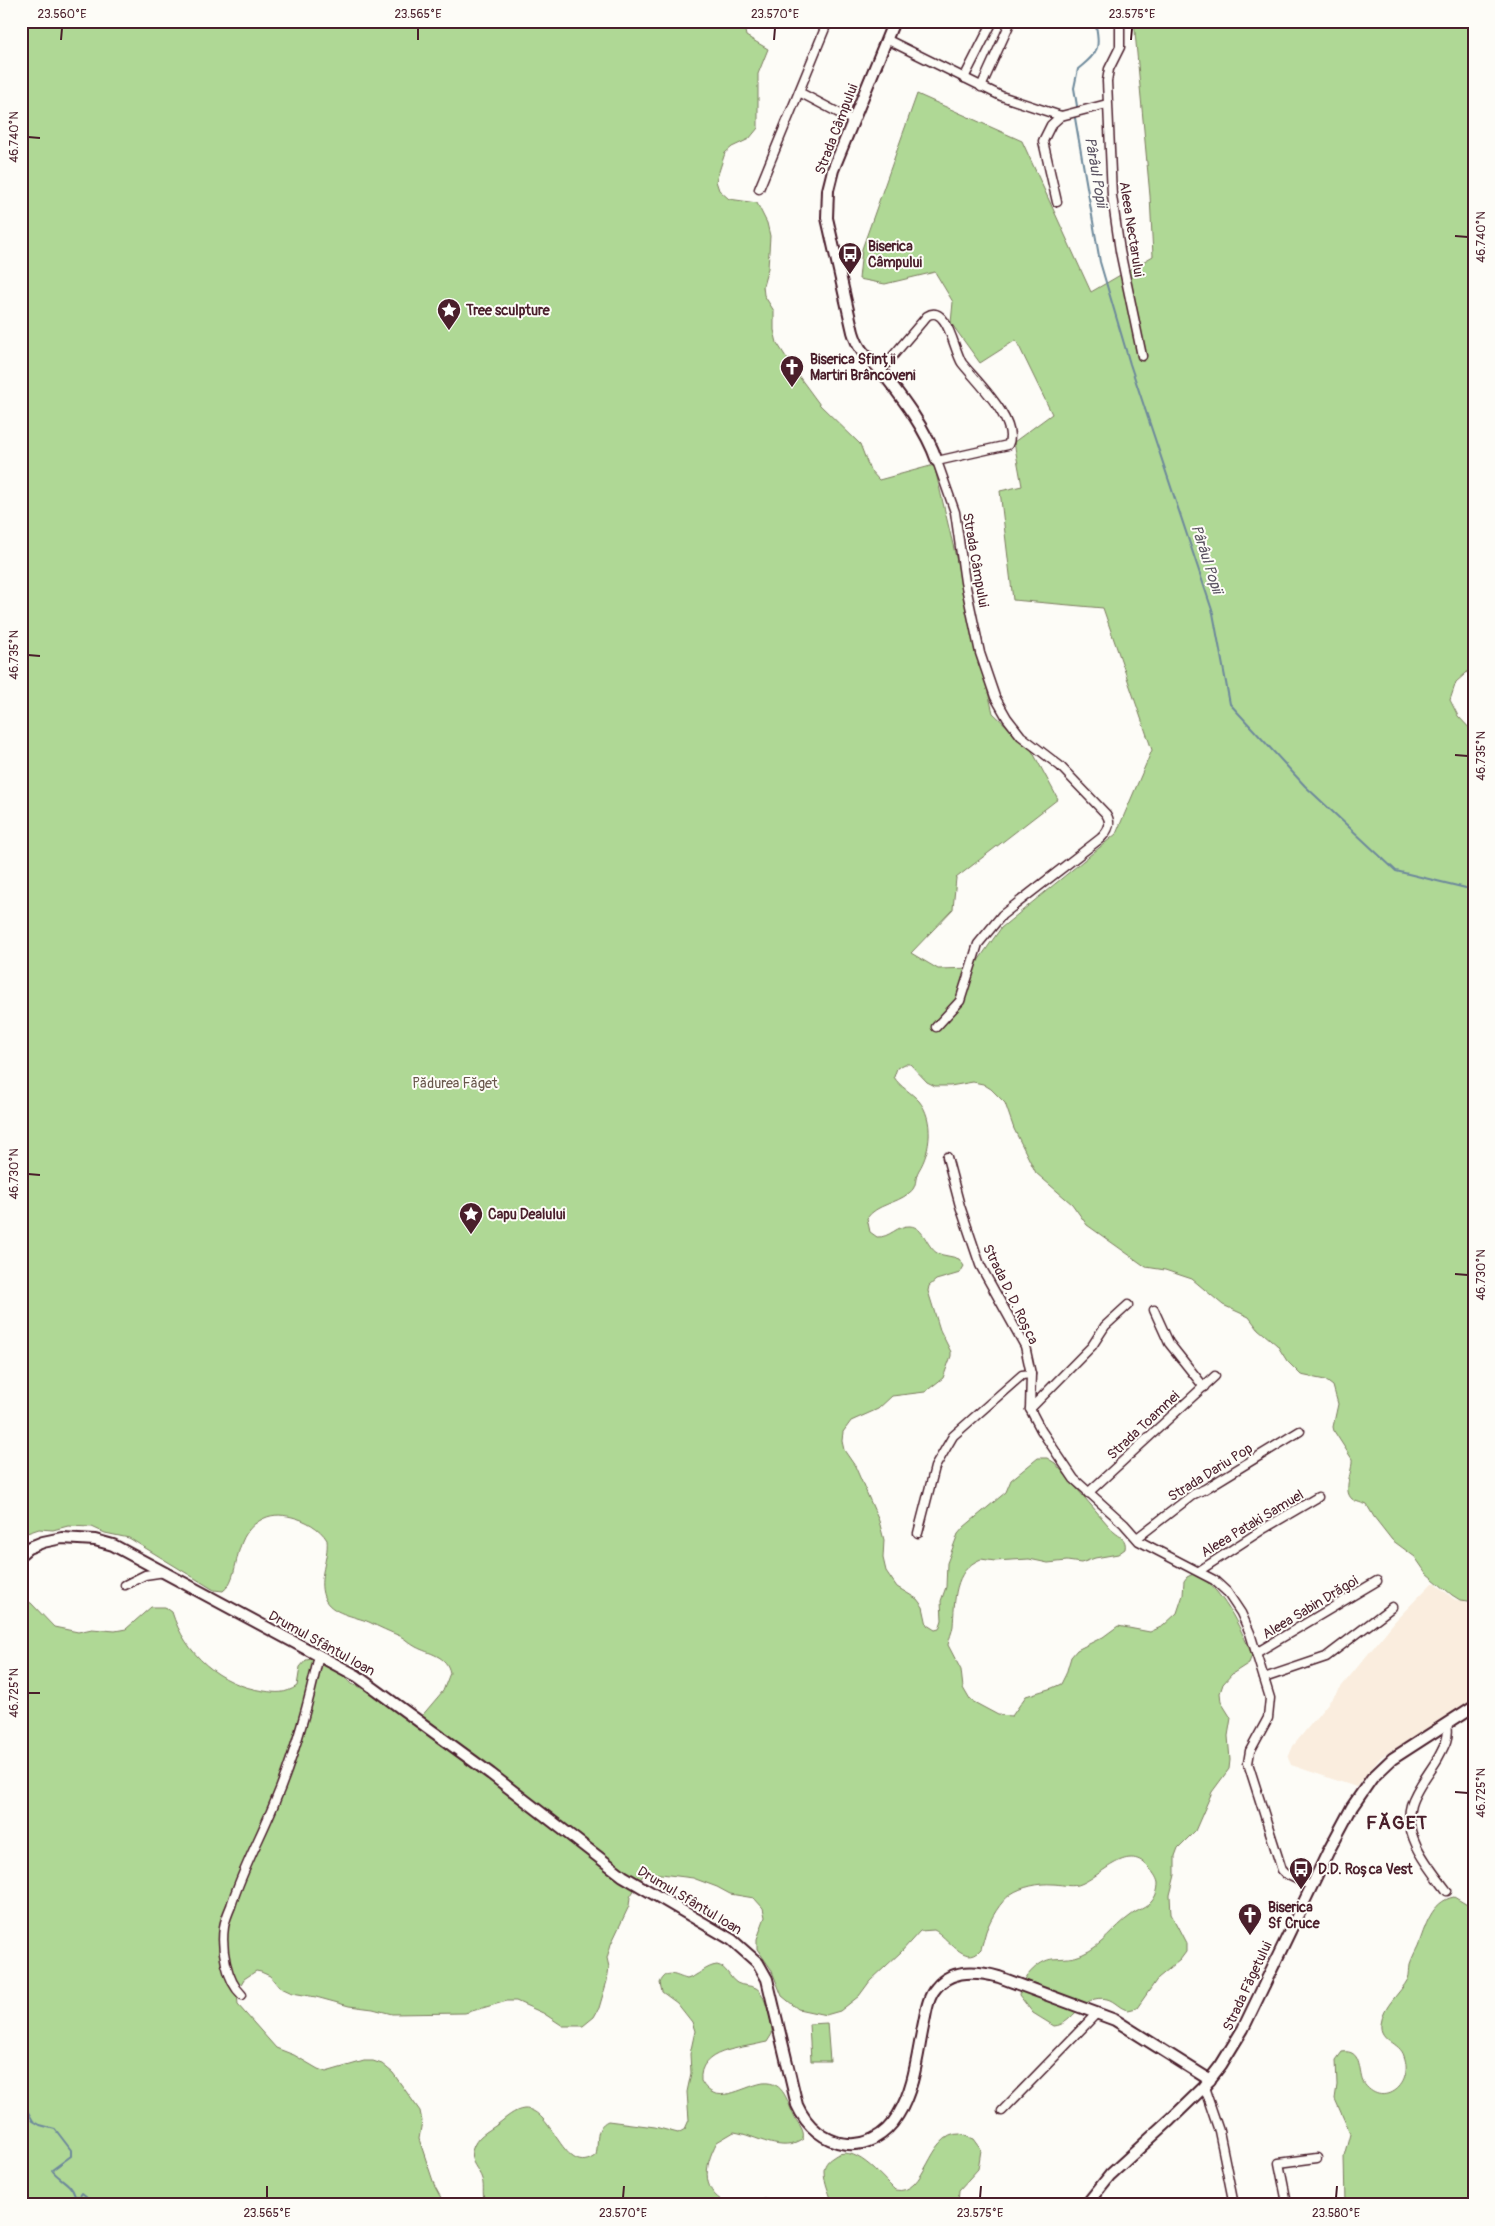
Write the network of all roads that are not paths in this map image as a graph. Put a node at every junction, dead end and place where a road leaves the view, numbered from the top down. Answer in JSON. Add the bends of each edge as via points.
{"nodes":[{"id":1,"x":828,"y":21,"type":"edge"},
{"id":2,"x":894,"y":21,"type":"edge"},
{"id":3,"x":993,"y":21,"type":"edge"},
{"id":4,"x":1011,"y":21,"type":"edge"},
{"id":5,"x":1120,"y":21,"type":"edge"},
{"id":6,"x":888,"y":40,"type":"junction"},
{"id":7,"x":964,"y":78,"type":"junction"},
{"id":8,"x":981,"y":86,"type":"junction"},
{"id":9,"x":799,"y":92,"type":"junction"},
{"id":10,"x":1107,"y":104,"type":"junction"},
{"id":11,"x":1060,"y":116,"type":"junction"},
{"id":12,"x":852,"y":120,"type":"junction"},
{"id":13,"x":758,"y":189,"type":"dead end"},
{"id":14,"x":1057,"y":202,"type":"dead end"},
{"id":15,"x":1142,"y":356,"type":"dead end"},
{"id":16,"x":880,"y":370,"type":"junction"},
{"id":17,"x":937,"y":462,"type":"junction"},
{"id":18,"x":936,"y":1027,"type":"dead end"},
{"id":19,"x":947,"y":1157,"type":"dead end"},
{"id":20,"x":1128,"y":1305,"type":"dead end"},
{"id":21,"x":1154,"y":1310,"type":"dead end"},
{"id":22,"x":1031,"y":1374,"type":"junction"},
{"id":23,"x":1215,"y":1376,"type":"dead end"},
{"id":24,"x":1204,"y":1386,"type":"junction"},
{"id":25,"x":1030,"y":1409,"type":"junction"},
{"id":26,"x":1300,"y":1431,"type":"dead end"},
{"id":27,"x":1088,"y":1493,"type":"junction"},
{"id":28,"x":1318,"y":1498,"type":"dead end"},
{"id":29,"x":918,"y":1533,"type":"dead end"},
{"id":30,"x":1137,"y":1538,"type":"junction"},
{"id":31,"x":21,"y":1554,"type":"edge"},
{"id":32,"x":1199,"y":1571,"type":"junction"},
{"id":33,"x":165,"y":1572,"type":"junction"},
{"id":34,"x":1377,"y":1581,"type":"dead end"},
{"id":35,"x":125,"y":1585,"type":"dead end"},
{"id":36,"x":1392,"y":1607,"type":"dead end"},
{"id":37,"x":1256,"y":1653,"type":"junction"},
{"id":38,"x":319,"y":1656,"type":"junction"},
{"id":39,"x":1264,"y":1678,"type":"junction"},
{"id":40,"x":1474,"y":1706,"type":"edge"},
{"id":41,"x":1446,"y":1725,"type":"junction"},
{"id":42,"x":1311,"y":1886,"type":"junction"},
{"id":43,"x":1447,"y":1891,"type":"dead end"},
{"id":44,"x":242,"y":1995,"type":"dead end"},
{"id":45,"x":1097,"y":2012,"type":"junction"},
{"id":46,"x":1207,"y":2083,"type":"junction"},
{"id":47,"x":1002,"y":2111,"type":"dead end"},
{"id":48,"x":1317,"y":2158,"type":"dead end"},
{"id":49,"x":1086,"y":2205,"type":"edge"},
{"id":50,"x":1234,"y":2205,"type":"edge"},
{"id":51,"x":1278,"y":2205,"type":"edge"}],
"edges":[{"from":1,"to":9,"type":"street"},
{"from":2,"to":6,"type":"main road","name":"Strada Câmpului"},
{"from":3,"to":7,"type":"street"},
{"from":4,"to":8,"type":"street"},
{"from":5,"to":10,"type":"street","name":"Aleea Nectarului","via":[[1120,47],[1109,69]]},
{"from":6,"to":7,"type":"street"},
{"from":6,"to":12,"type":"main road","name":"Strada Câmpului"},
{"from":7,"to":8,"type":"street"},
{"from":8,"to":11,"type":"street","via":[[1008,99]]},
{"from":9,"to":12,"type":"street"},
{"from":9,"to":13,"type":"street"},
{"from":10,"to":11,"type":"street"},
{"from":10,"to":15,"type":"street","name":"Aleea Nectarului","via":[[1112,196]]},
{"from":11,"to":14,"type":"street","via":[[1042,141]]},
{"from":12,"to":16,"type":"main road","name":"Strada Câmpului","via":[[833,170],[827,218],[856,342],[862,353]]},
{"from":16,"to":17,"type":"main road","name":"Strada Câmpului","via":[[919,424]]},
{"from":16,"to":17,"type":"street","via":[[927,316],[937,314],[945,321],[962,363],[999,405],[1008,431],[1008,445]]},
{"from":17,"to":18,"type":"street","name":"Strada Câmpului","via":[[955,512],[980,653],[995,697],[1021,736],[1060,766],[1109,821],[1108,831],[1101,838],[1002,915],[978,944],[960,1001]]},
{"from":19,"to":22,"type":"street","name":"Strada D. D. Roșca","via":[[980,1265],[1025,1346]]},
{"from":20,"to":25,"type":"street"},
{"from":21,"to":24,"type":"street","via":[[1170,1343]]},
{"from":22,"to":25,"type":"street","name":"Strada D. D. Roșca"},
{"from":22,"to":29,"type":"street","via":[[1022,1375],[953,1436],[935,1467]]},
{"from":23,"to":24,"type":"street","name":"Strada Toamnei"},
{"from":24,"to":27,"type":"street","name":"Strada Toamnei"},
{"from":25,"to":27,"type":"street","via":[[1074,1479]]},
{"from":26,"to":30,"type":"street","name":"Strada Dariu Pop","via":[[1194,1494]]},
{"from":27,"to":30,"type":"street"},
{"from":28,"to":32,"type":"street","name":"Aleea Pataki Samuel"},
{"from":30,"to":32,"type":"street"},
{"from":31,"to":33,"type":"main road","name":"Drumul Sfântul Ioan","via":[[54,1539],[95,1540],[123,1549]]},
{"from":32,"to":37,"type":"street","via":[[1227,1592],[1241,1613]]},
{"from":33,"to":35,"type":"street","via":[[145,1575]]},
{"from":33,"to":38,"type":"main road","name":"Drumul Sfântul Ioan"},
{"from":34,"to":37,"type":"street","name":"Aleea Sabin Drăgoi"},
{"from":36,"to":39,"type":"street","via":[[1326,1657]]},
{"from":37,"to":39,"type":"street"},
{"from":38,"to":44,"type":"street","via":[[299,1734],[224,1924],[228,1965]]},
{"from":38,"to":45,"type":"main road","name":"Drumul Sfântul Ioan","via":[[358,1676],[622,1876],[732,1940],[750,1954],[770,1988],[797,2105],[807,2123],[825,2139],[865,2143],[881,2135],[894,2122],[909,2091],[932,1994],[951,1976],[967,1972],[988,1973]]},
{"from":39,"to":42,"type":"street","via":[[1270,1698],[1268,1718],[1250,1751],[1248,1763],[1282,1870]]},
{"from":40,"to":41,"type":"main road","name":"Strada Făgetului"},
{"from":41,"to":42,"type":"main road","name":"Strada Făgetului","via":[[1392,1759],[1372,1778],[1352,1807]]},
{"from":41,"to":43,"type":"street","via":[[1448,1732],[1444,1748],[1414,1799],[1410,1827],[1422,1858]]},
{"from":42,"to":46,"type":"main road","name":"Strada Făgetului","via":[[1234,2045]]},
{"from":45,"to":46,"type":"main road","name":"Drumul Sfântul Ioan","via":[[1132,2029]]},
{"from":45,"to":47,"type":"street"},
{"from":46,"to":49,"type":"main road","name":"Strada Făgetului","via":[[1110,2175]]},
{"from":46,"to":50,"type":"street"},
{"from":48,"to":51,"type":"street","via":[[1279,2163],[1287,2203]]}]}
